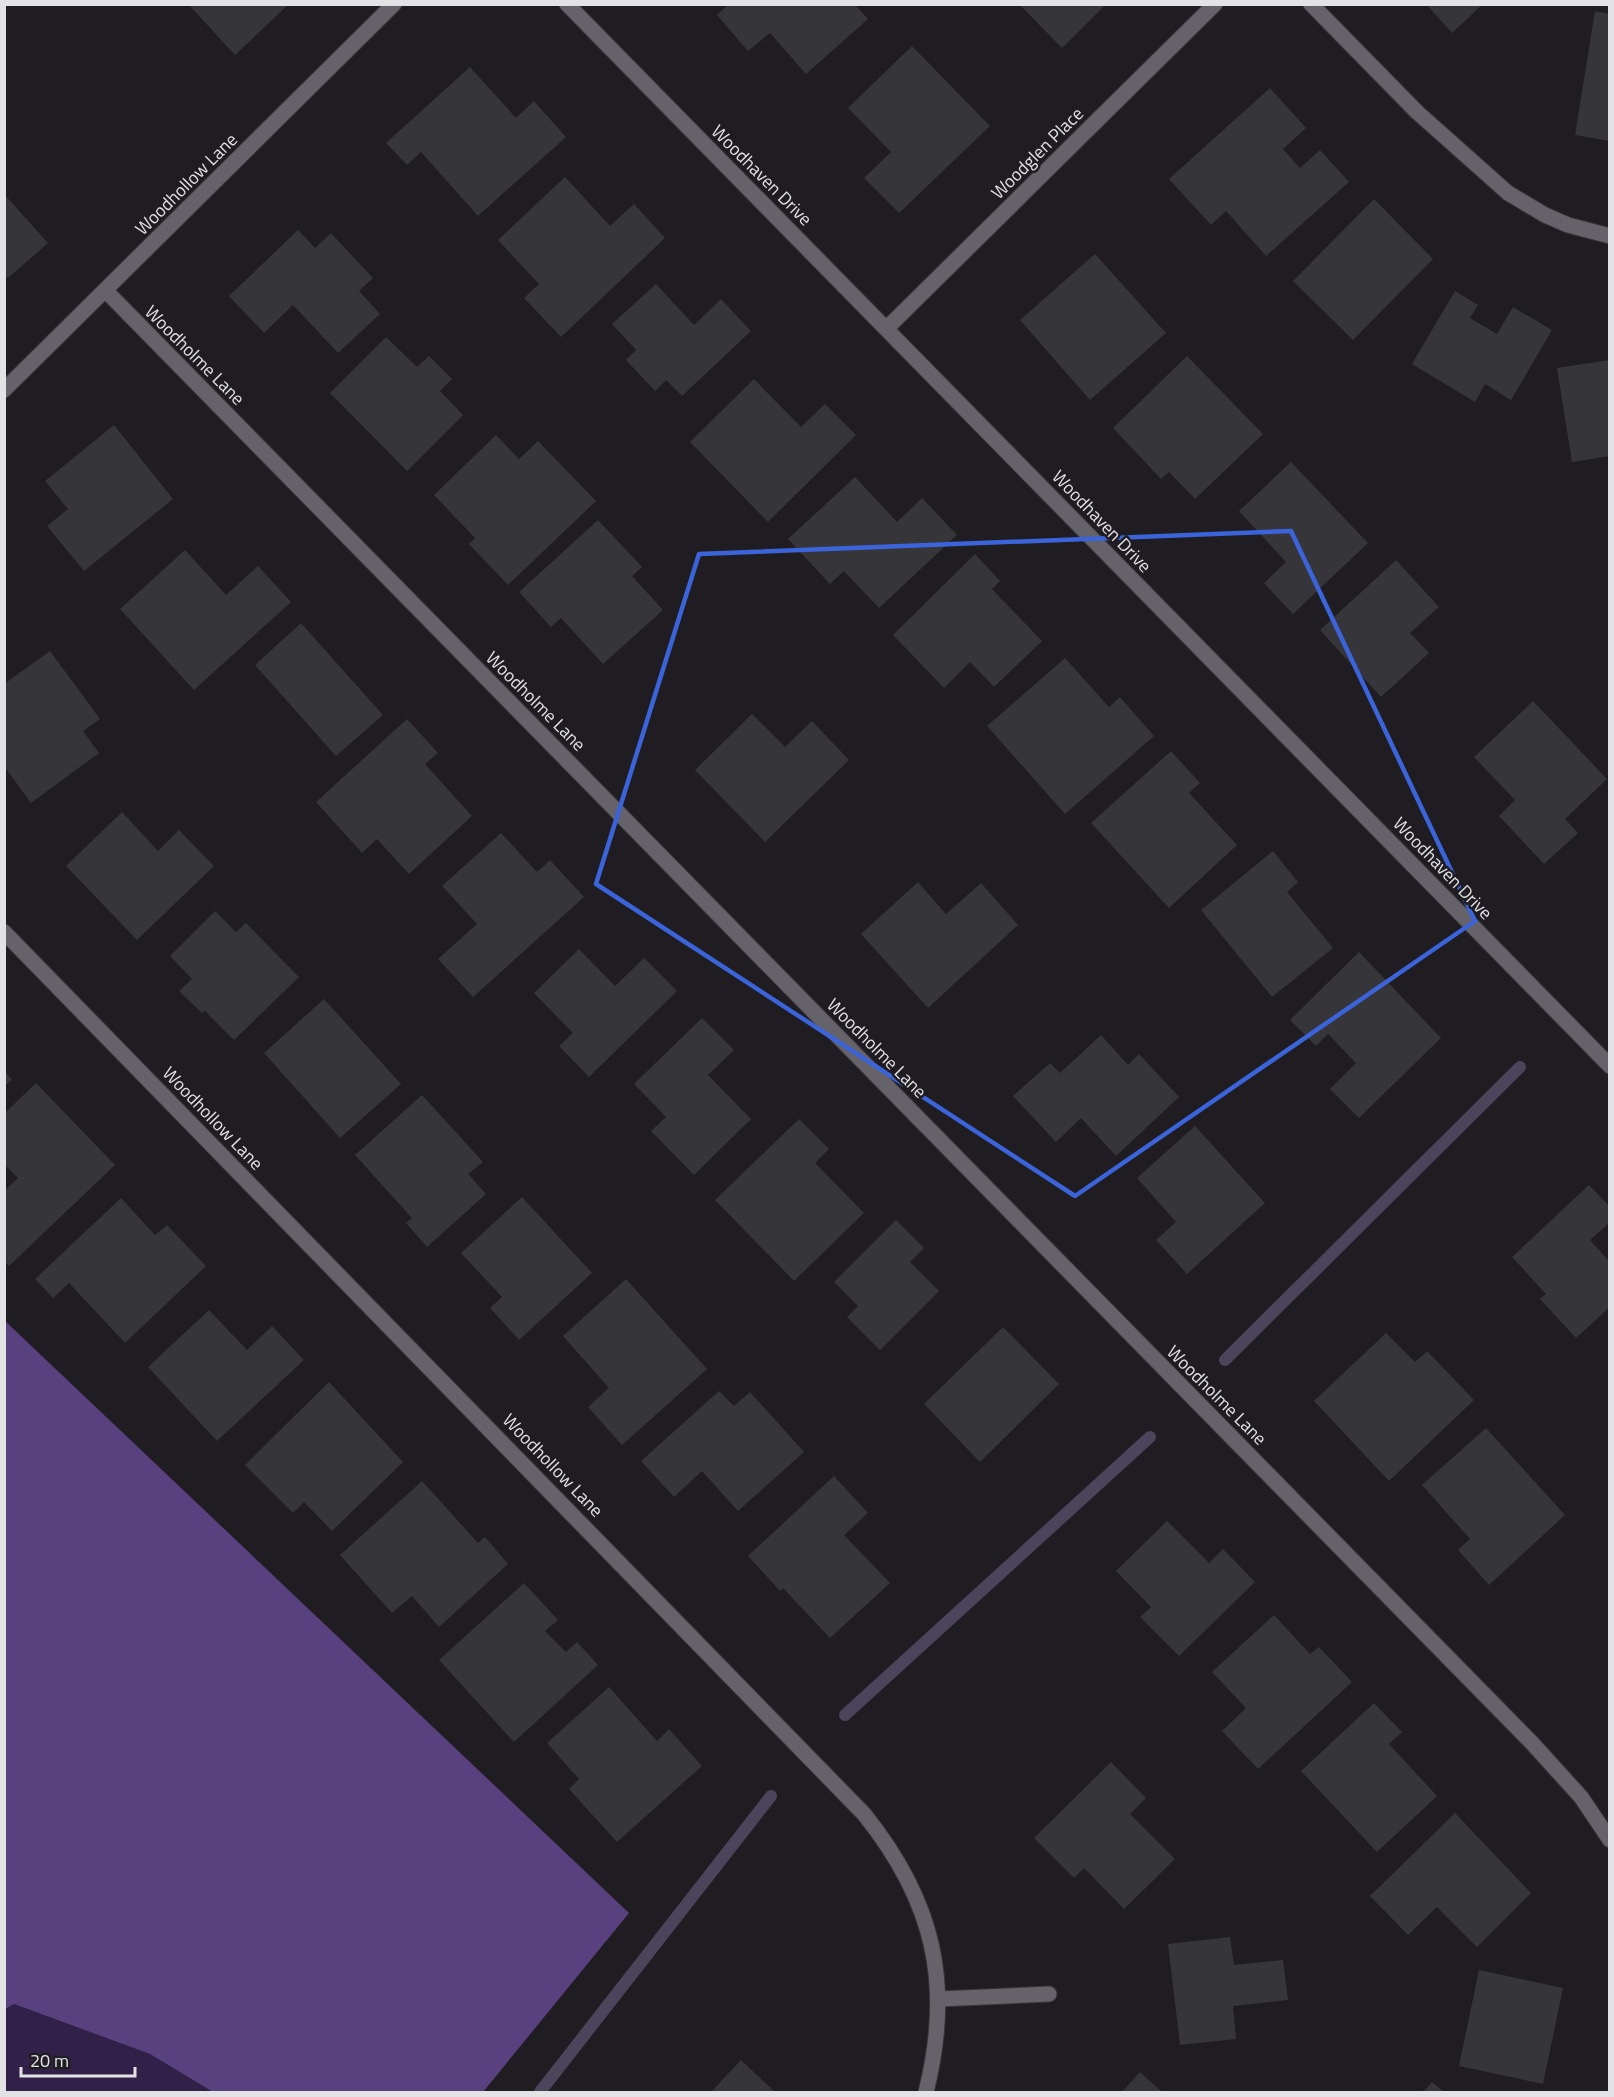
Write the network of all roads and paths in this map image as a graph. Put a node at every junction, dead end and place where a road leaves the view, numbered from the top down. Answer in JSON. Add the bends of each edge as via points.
{"nodes":[{"id":1,"x":394,"y":4,"type":"edge"},
{"id":2,"x":567,"y":4,"type":"edge"},
{"id":3,"x":1215,"y":4,"type":"edge"},
{"id":4,"x":1311,"y":4,"type":"edge"},
{"id":5,"x":1610,"y":236,"type":"edge"},
{"id":6,"x":106,"y":291,"type":"junction"},
{"id":7,"x":886,"y":329,"type":"junction"},
{"id":8,"x":4,"y":390,"type":"edge"},
{"id":9,"x":4,"y":932,"type":"edge"},
{"id":10,"x":1610,"y":1066,"type":"edge"},
{"id":11,"x":1610,"y":1840,"type":"edge"},
{"id":12,"x":1049,"y":1994,"type":"dead end"},
{"id":13,"x":939,"y":1999,"type":"junction"},
{"id":14,"x":926,"y":2092,"type":"edge"}],
"edges":[{"from":1,"to":6,"type":"street","name":"Woodhollow Lane"},
{"from":2,"to":7,"type":"street","name":"Woodhaven Drive"},
{"from":3,"to":7,"type":"street","name":"Woodglen Place"},
{"from":4,"to":5,"type":"street","via":[[1417,112],[1500,187],[1545,215]]},
{"from":6,"to":8,"type":"street","name":"Woodhollow Lane"},
{"from":6,"to":11,"type":"street","name":"Woodholme Lane","via":[[1532,1743],[1581,1797]]},
{"from":7,"to":10,"type":"street","name":"Woodhaven Drive"},
{"from":9,"to":13,"type":"street","name":"Woodhollow Lane","via":[[864,1814],[896,1857],[919,1905],[933,1952]]},
{"from":12,"to":13,"type":"street"},
{"from":13,"to":14,"type":"street","name":"Woodhollow Lane","via":[[936,2045]]}]}
